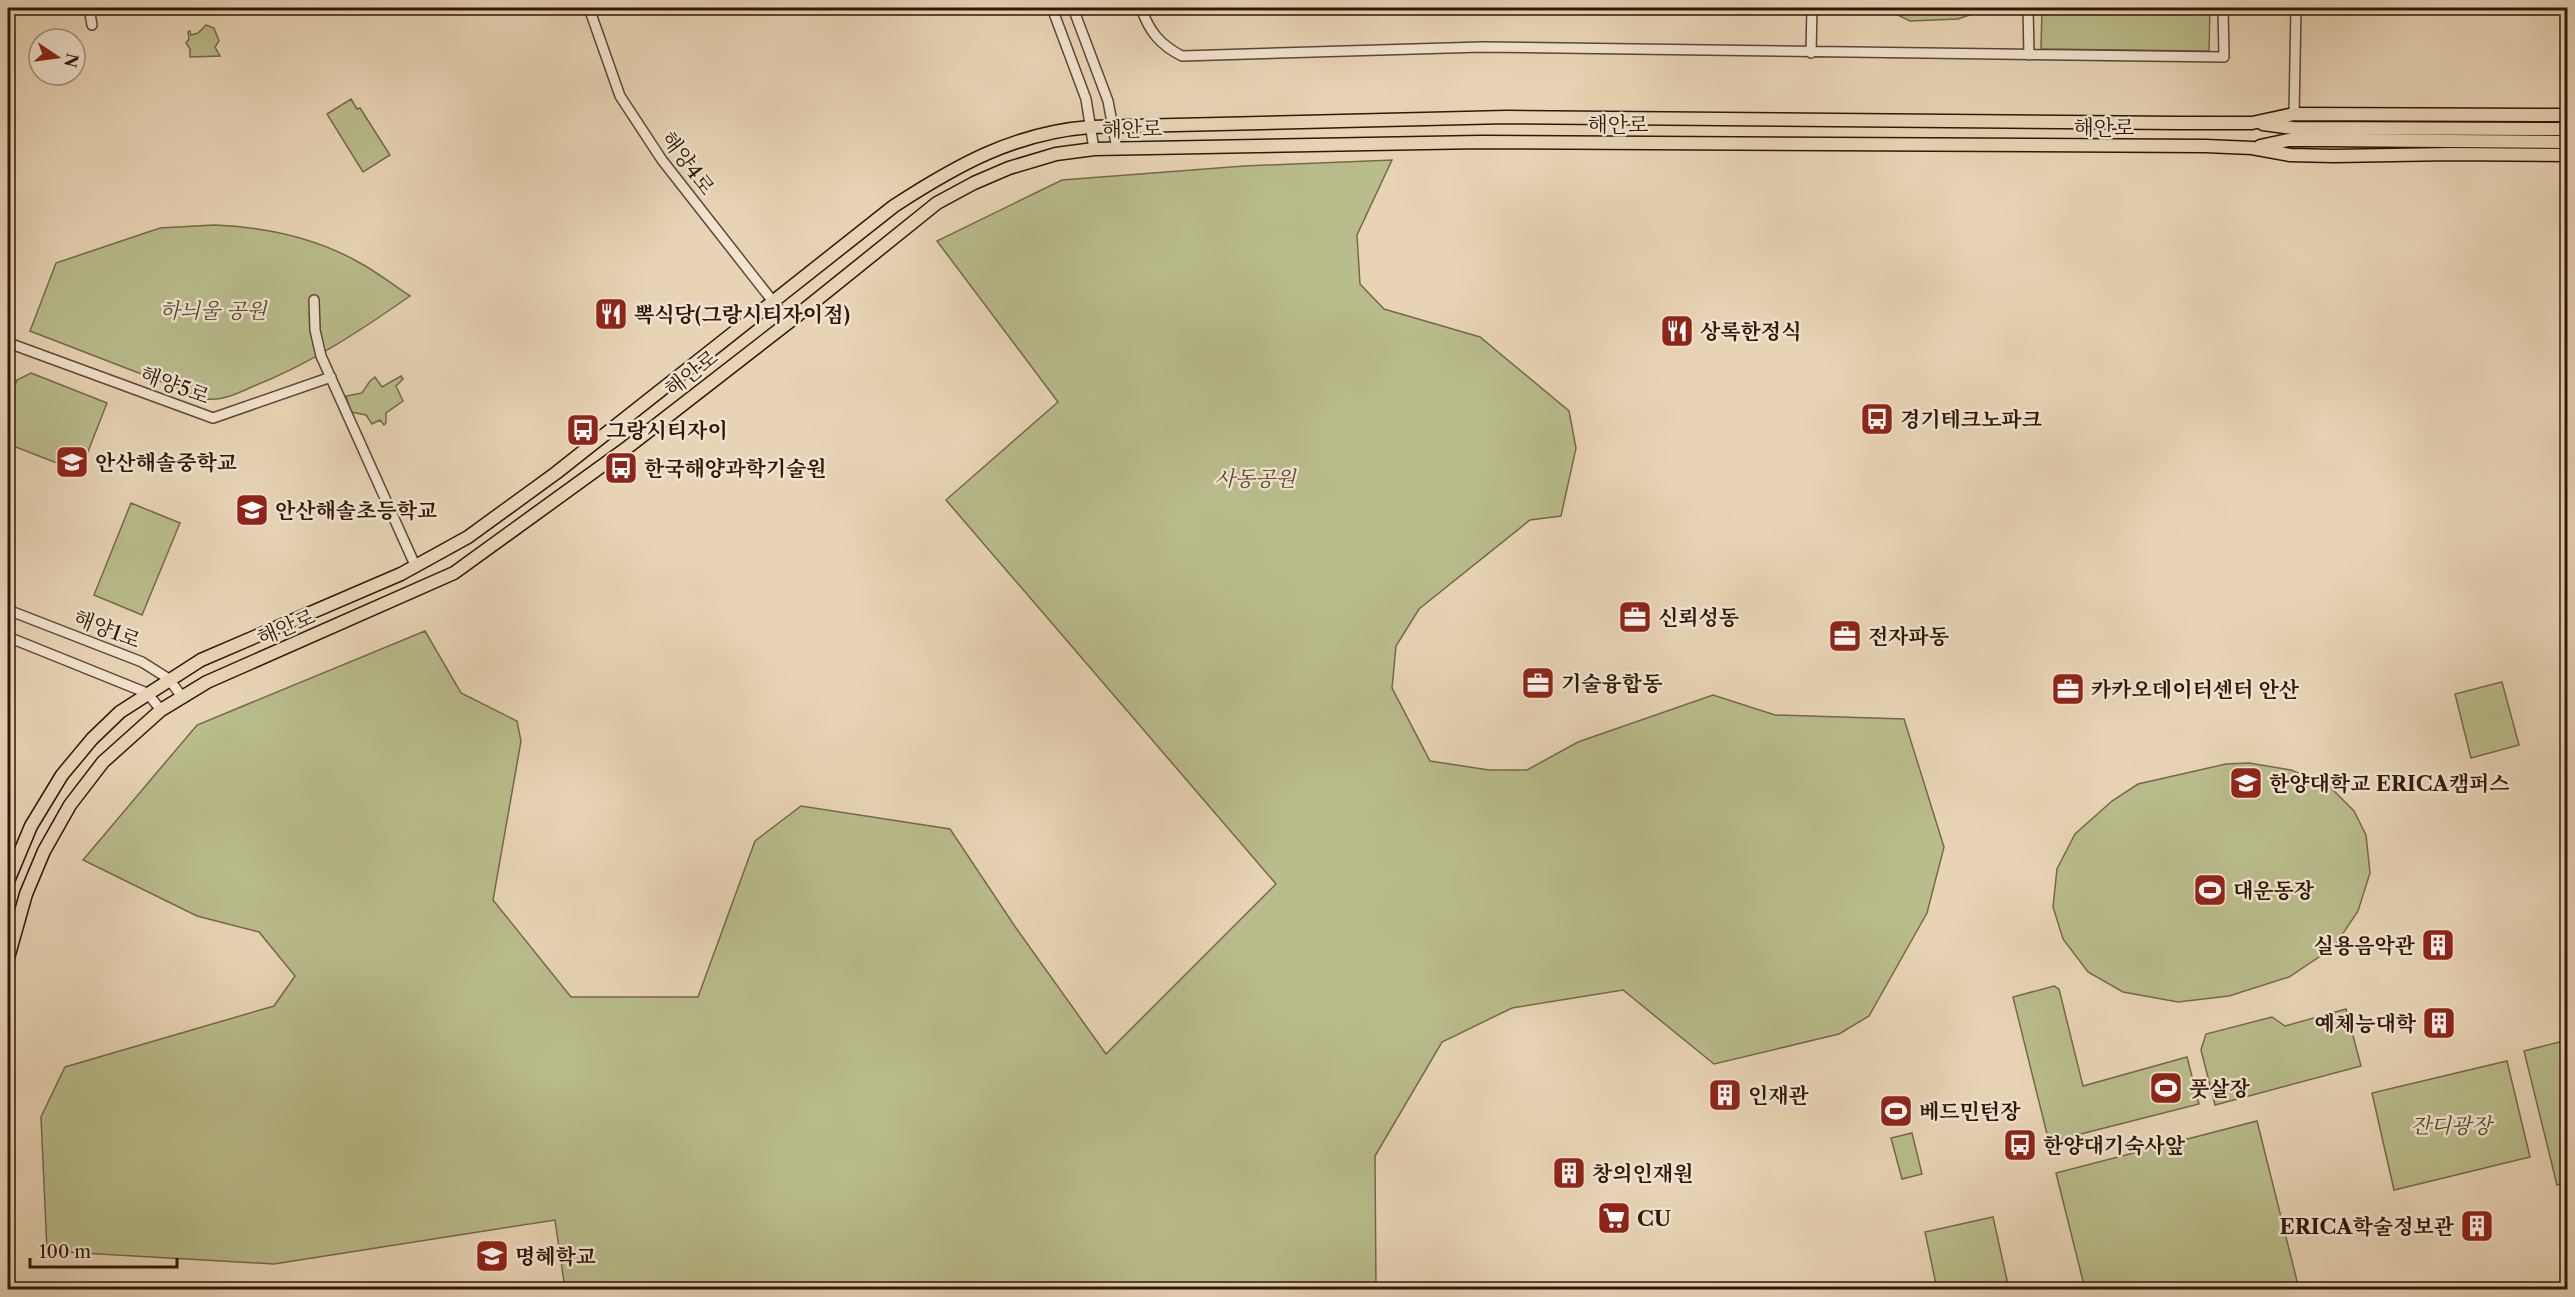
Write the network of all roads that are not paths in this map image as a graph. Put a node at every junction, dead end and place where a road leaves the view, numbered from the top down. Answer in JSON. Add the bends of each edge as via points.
{"nodes":[{"id":1,"x":89,"y":8,"type":"edge"},
{"id":2,"x":589,"y":8,"type":"edge"},
{"id":3,"x":1052,"y":8,"type":"edge"},
{"id":4,"x":1073,"y":8,"type":"edge"},
{"id":5,"x":1141,"y":8,"type":"edge"},
{"id":6,"x":1812,"y":8,"type":"edge"},
{"id":7,"x":2028,"y":8,"type":"edge"},
{"id":8,"x":2223,"y":8,"type":"edge"},
{"id":9,"x":2296,"y":8,"type":"edge"},
{"id":10,"x":92,"y":25,"type":"dead end"},
{"id":11,"x":1811,"y":52,"type":"junction"},
{"id":12,"x":2029,"y":55,"type":"junction"},
{"id":13,"x":2294,"y":114,"type":"junction"},
{"id":14,"x":2568,"y":115,"type":"edge"},
{"id":15,"x":2252,"y":123,"type":"junction"},
{"id":16,"x":1114,"y":126,"type":"junction"},
{"id":17,"x":1090,"y":127,"type":"junction"},
{"id":18,"x":2568,"y":129,"type":"edge"},
{"id":19,"x":2568,"y":142,"type":"edge"},
{"id":20,"x":2253,"y":148,"type":"junction"},
{"id":21,"x":1094,"y":149,"type":"junction"},
{"id":22,"x":1117,"y":149,"type":"junction"},
{"id":23,"x":2568,"y":155,"type":"edge"},
{"id":24,"x":314,"y":300,"type":"dead end"},
{"id":25,"x":773,"y":301,"type":"junction"},
{"id":26,"x":789,"y":322,"type":"junction"},
{"id":27,"x":8,"y":349,"type":"edge"},
{"id":28,"x":331,"y":378,"type":"junction"},
{"id":29,"x":415,"y":565,"type":"junction"},
{"id":30,"x":8,"y":610,"type":"edge"},
{"id":31,"x":8,"y":637,"type":"edge"},
{"id":32,"x":169,"y":679,"type":"junction"},
{"id":33,"x":147,"y":693,"type":"junction"},
{"id":34,"x":182,"y":697,"type":"junction"},
{"id":35,"x":161,"y":710,"type":"junction"},
{"id":36,"x":8,"y":881,"type":"edge"},
{"id":37,"x":8,"y":958,"type":"edge"}],
"edges":[{"from":1,"to":10,"type":"street"},
{"from":2,"to":25,"type":"street","name":"해양4로","via":[[620,96],[662,160]]},
{"from":3,"to":17,"type":"street","via":[[1086,99]]},
{"from":4,"to":16,"type":"street"},
{"from":5,"to":11,"type":"street","via":[[1164,48],[1182,56],[1482,47]]},
{"from":6,"to":11,"type":"street"},
{"from":7,"to":12,"type":"street"},
{"from":8,"to":12,"type":"street","via":[[2224,57]]},
{"from":9,"to":13,"type":"street"},
{"from":11,"to":12,"type":"street"},
{"from":13,"to":14,"type":"main road","name":"해안로"},
{"from":13,"to":15,"type":"main road","name":"해안로"},
{"from":15,"to":16,"type":"main road","name":"해안로","via":[[1507,117]]},
{"from":15,"to":18,"type":"main road","via":[[2293,128]]},
{"from":16,"to":17,"type":"main road","name":"해안로"},
{"from":16,"to":22,"type":"street"},
{"from":17,"to":21,"type":"street"},
{"from":17,"to":25,"type":"main road","name":"해안로","via":[[1062,129],[1013,142],[942,175],[894,206]]},
{"from":19,"to":20,"type":"main road","via":[[2288,140]]},
{"from":20,"to":22,"type":"main road","name":"해안로","via":[[1481,142]]},
{"from":20,"to":23,"type":"main road","name":"해안로","via":[[2290,155],[2334,156]]},
{"from":21,"to":22,"type":"main road","name":"해안로"},
{"from":21,"to":26,"type":"main road","name":"해안로","via":[[1056,154],[1009,168],[937,203]]},
{"from":24,"to":28,"type":"street","via":[[315,330]]},
{"from":25,"to":26,"type":"street","name":"해양4로"},
{"from":25,"to":29,"type":"main road","name":"해안로","via":[[531,491],[468,537]]},
{"from":26,"to":34,"type":"main road","name":"해안로","via":[[628,447],[454,573],[207,682]]},
{"from":27,"to":28,"type":"street","name":"해양5로","via":[[14,345],[213,418]]},
{"from":28,"to":29,"type":"street"},
{"from":29,"to":32,"type":"main road","name":"해안로","via":[[258,633]]},
{"from":30,"to":32,"type":"street","name":"해양1로","via":[[142,662]]},
{"from":31,"to":33,"type":"street","name":"해양1로"},
{"from":32,"to":33,"type":"main road","name":"해안로"},
{"from":32,"to":34,"type":"street","name":"해양1로"},
{"from":33,"to":35,"type":"street","name":"해양1로"},
{"from":33,"to":36,"type":"main road","name":"해안로","via":[[92,739],[62,775],[31,826]]},
{"from":34,"to":35,"type":"main road","name":"해안로"},
{"from":35,"to":37,"type":"main road","name":"해안로","via":[[103,762],[70,805],[26,894]]}]}
